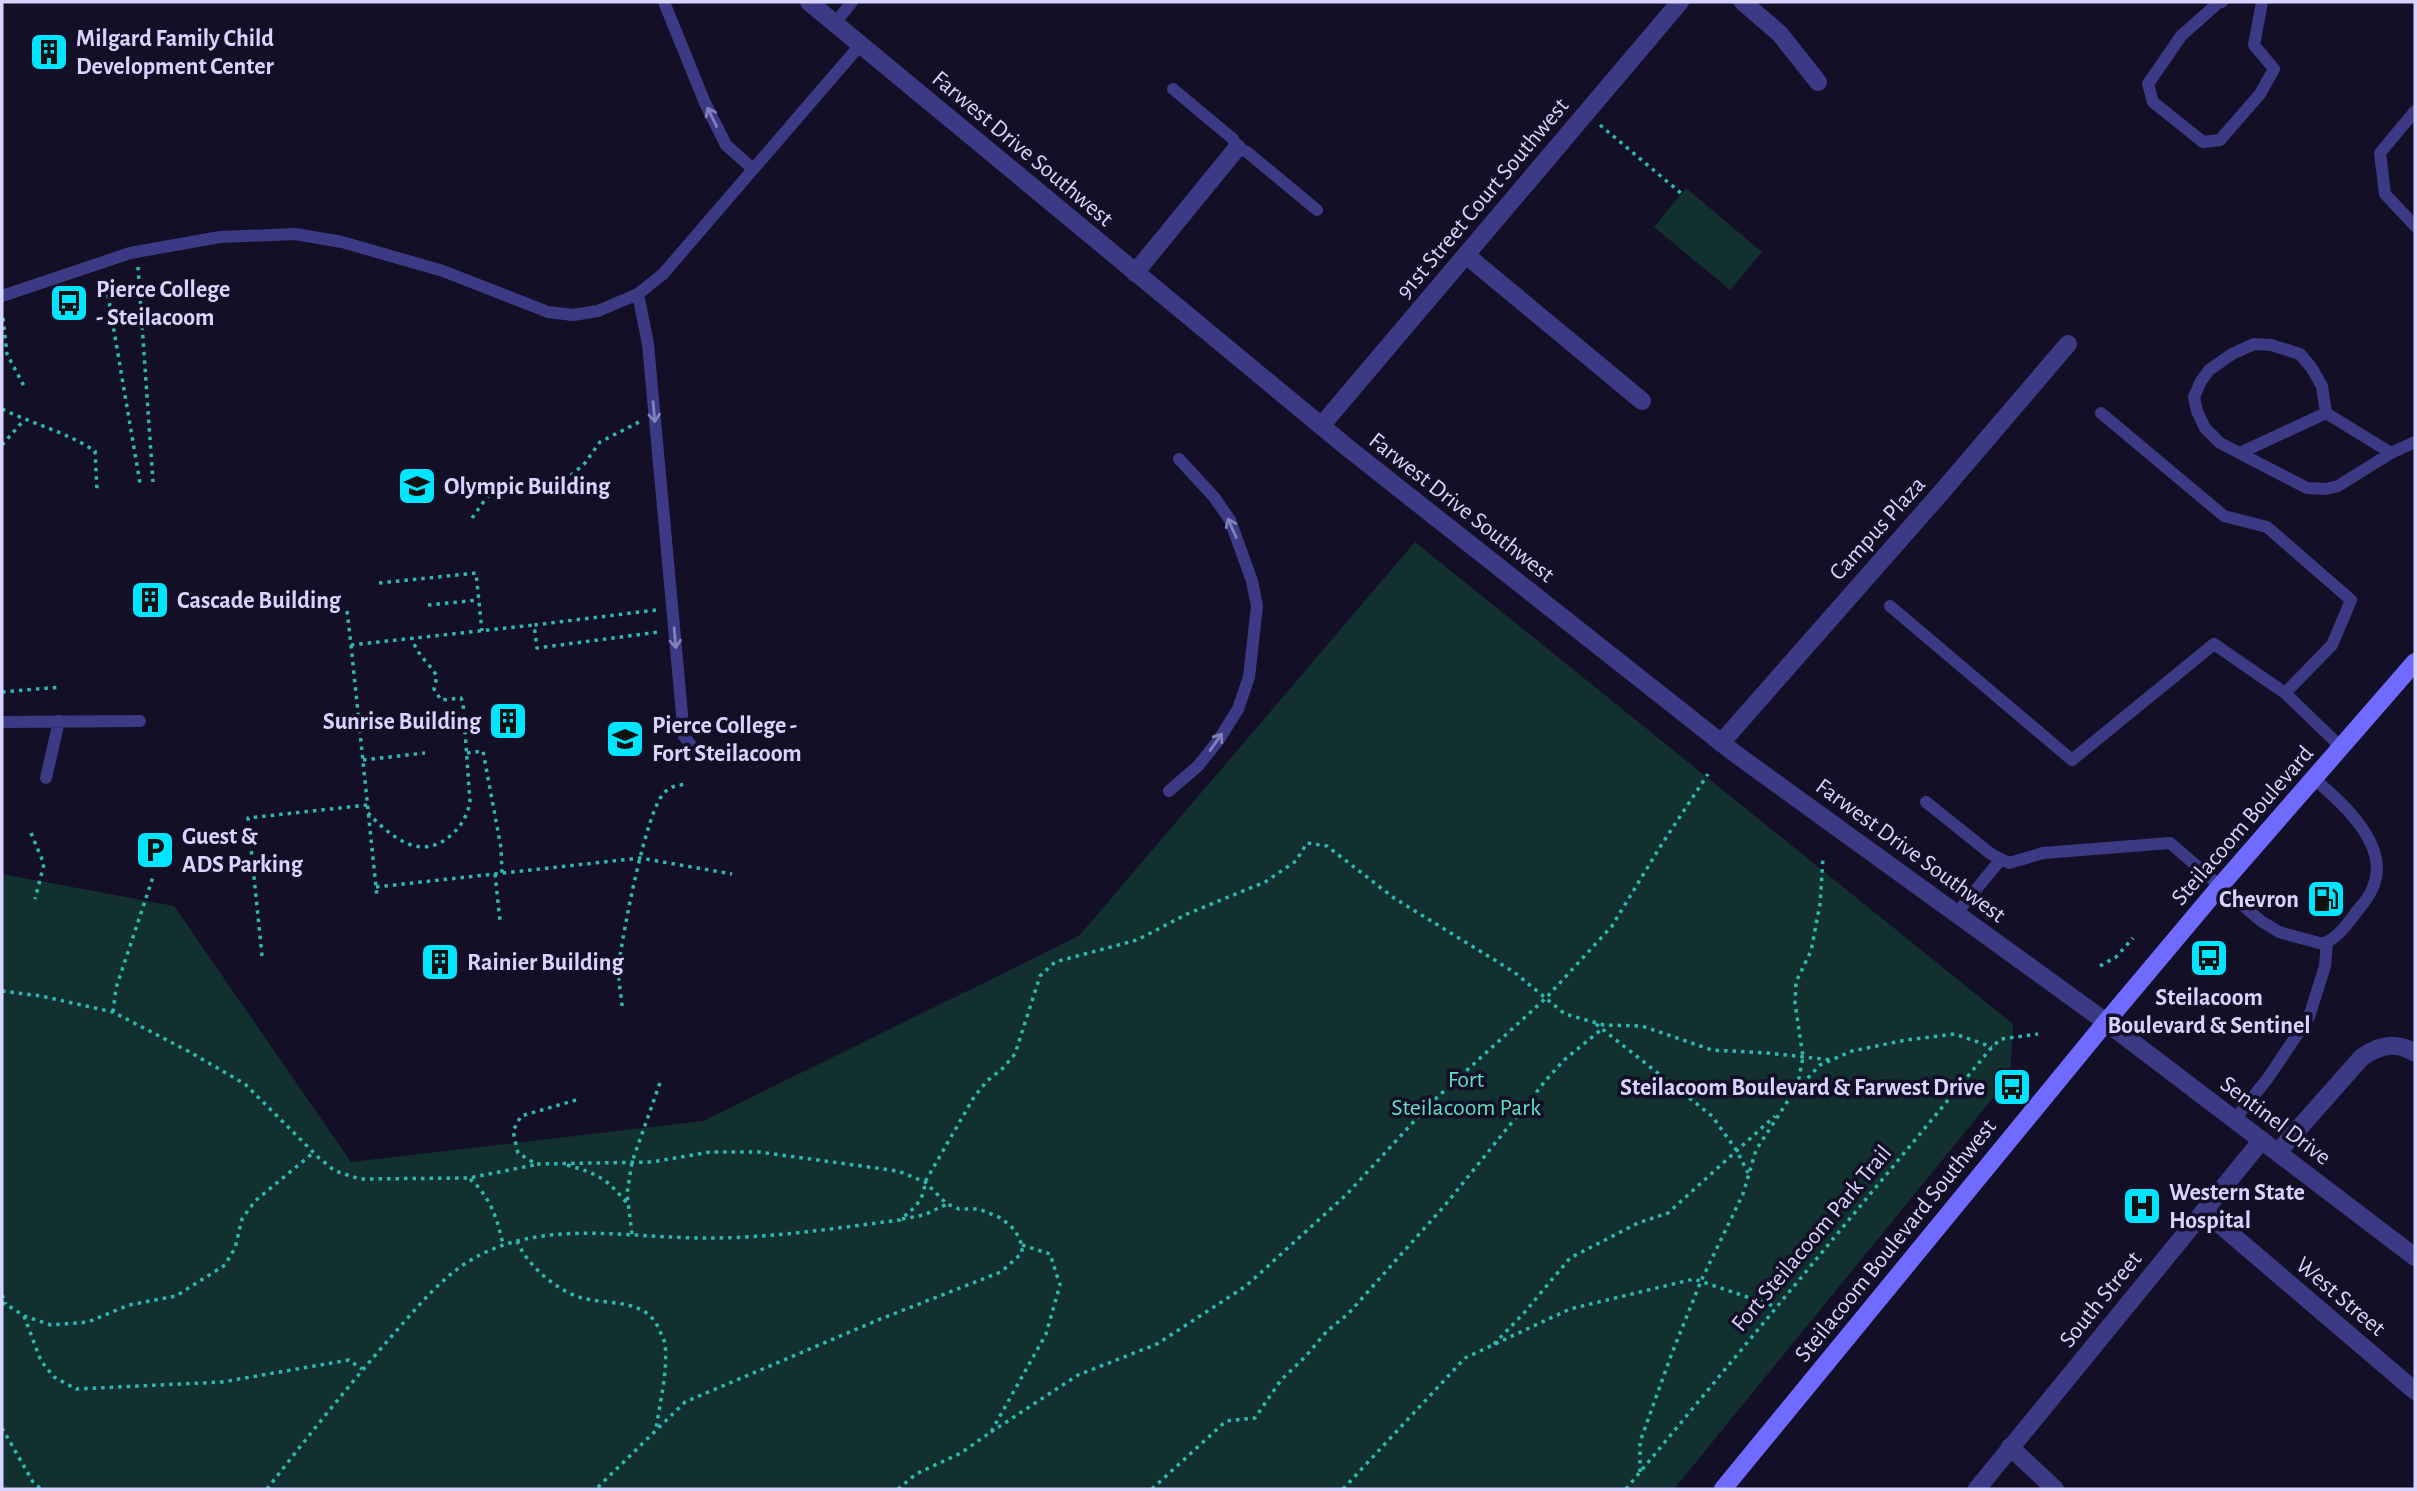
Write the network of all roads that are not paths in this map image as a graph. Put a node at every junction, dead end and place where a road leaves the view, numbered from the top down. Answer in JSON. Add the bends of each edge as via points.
{"nodes":[{"id":1,"x":664,"y":2,"type":"edge"},
{"id":2,"x":809,"y":2,"type":"edge"},
{"id":3,"x":852,"y":2,"type":"edge"},
{"id":4,"x":1680,"y":2,"type":"edge"},
{"id":5,"x":1743,"y":2,"type":"edge"},
{"id":6,"x":2222,"y":2,"type":"edge"},
{"id":7,"x":2262,"y":2,"type":"edge"},
{"id":8,"x":835,"y":23,"type":"junction"},
{"id":9,"x":861,"y":44,"type":"junction"},
{"id":10,"x":1818,"y":82,"type":"dead end"},
{"id":11,"x":1173,"y":89,"type":"dead end"},
{"id":12,"x":2415,"y":111,"type":"edge"},
{"id":13,"x":1237,"y":148,"type":"junction"},
{"id":14,"x":753,"y":169,"type":"junction"},
{"id":15,"x":1317,"y":211,"type":"dead end"},
{"id":16,"x":2415,"y":226,"type":"edge"},
{"id":17,"x":1466,"y":255,"type":"junction"},
{"id":18,"x":1135,"y":273,"type":"junction"},
{"id":19,"x":638,"y":294,"type":"junction"},
{"id":20,"x":2,"y":296,"type":"edge"},
{"id":21,"x":2068,"y":344,"type":"dead end"},
{"id":22,"x":1642,"y":401,"type":"dead end"},
{"id":23,"x":2101,"y":413,"type":"dead end"},
{"id":24,"x":2326,"y":413,"type":"junction"},
{"id":25,"x":1321,"y":426,"type":"junction"},
{"id":26,"x":2415,"y":442,"type":"edge"},
{"id":27,"x":2240,"y":453,"type":"junction"},
{"id":28,"x":2391,"y":453,"type":"junction"},
{"id":29,"x":1178,"y":459,"type":"dead end"},
{"id":30,"x":1889,"y":606,"type":"dead end"},
{"id":31,"x":2415,"y":662,"type":"edge"},
{"id":32,"x":2286,"y":693,"type":"junction"},
{"id":33,"x":60,"y":721,"type":"junction"},
{"id":34,"x":140,"y":721,"type":"dead end"},
{"id":35,"x":2,"y":722,"type":"edge"},
{"id":36,"x":1721,"y":743,"type":"junction"},
{"id":37,"x":693,"y":748,"type":"dead end"},
{"id":38,"x":2342,"y":748,"type":"junction"},
{"id":39,"x":46,"y":778,"type":"dead end"},
{"id":40,"x":2314,"y":779,"type":"junction"},
{"id":41,"x":1169,"y":791,"type":"dead end"},
{"id":42,"x":1926,"y":802,"type":"dead end"},
{"id":43,"x":2001,"y":859,"type":"junction"},
{"id":44,"x":2221,"y":885,"type":"junction"},
{"id":45,"x":1956,"y":914,"type":"junction"},
{"id":46,"x":2327,"y":942,"type":"junction"},
{"id":47,"x":2106,"y":1022,"type":"junction"},
{"id":48,"x":2415,"y":1053,"type":"edge"},
{"id":49,"x":2235,"y":1119,"type":"junction"},
{"id":50,"x":2262,"y":1140,"type":"junction"},
{"id":51,"x":2278,"y":1152,"type":"junction"},
{"id":52,"x":2204,"y":1211,"type":"junction"},
{"id":53,"x":2415,"y":1257,"type":"edge"},
{"id":54,"x":2415,"y":1391,"type":"edge"},
{"id":55,"x":2010,"y":1447,"type":"junction"},
{"id":56,"x":1723,"y":1489,"type":"edge"},
{"id":57,"x":1977,"y":1489,"type":"edge"},
{"id":58,"x":2055,"y":1489,"type":"edge"}],
"edges":[{"from":14,"to":1,"type":"lane","one_way":true,"via":[[726,145]]},
{"from":2,"to":8,"type":"street","name":"Farwest Drive Southwest"},
{"from":3,"to":8,"type":"lane"},
{"from":4,"to":17,"type":"street","name":"91st Street Court Southwest"},
{"from":5,"to":10,"type":"street","via":[[1780,34]]},
{"from":6,"to":7,"type":"lane","via":[[2181,36],[2148,84],[2153,102],[2203,142],[2220,140],[2260,94],[2274,69],[2254,45]]},
{"from":8,"to":9,"type":"street","name":"Farwest Drive Southwest"},
{"from":9,"to":14,"type":"lane"},
{"from":9,"to":18,"type":"street","name":"Farwest Drive Southwest"},
{"from":11,"to":13,"type":"lane","via":[[1233,139]]},
{"from":12,"to":16,"type":"lane","via":[[2380,153],[2385,194]]},
{"from":13,"to":15,"type":"lane"},
{"from":13,"to":18,"type":"street"},
{"from":14,"to":19,"type":"lane","via":[[663,274]]},
{"from":17,"to":22,"type":"street"},
{"from":17,"to":25,"type":"street","name":"91st Street Court Southwest"},
{"from":18,"to":25,"type":"street","name":"Farwest Drive Southwest"},
{"from":19,"to":20,"type":"lane","via":[[598,311],[548,312],[443,271],[342,242],[295,234],[220,237],[137,251]]},
{"from":19,"to":37,"type":"lane","one_way":true,"via":[[648,344],[684,736]]},
{"from":21,"to":36,"type":"street","name":"Campus Plaza"},
{"from":23,"to":32,"type":"lane","via":[[2224,516],[2267,527],[2351,600],[2332,645]]},
{"from":24,"to":27,"type":"lane"},
{"from":24,"to":27,"type":"lane","via":[[2322,386],[2300,354],[2254,344],[2209,370],[2194,397],[2205,428]]},
{"from":24,"to":28,"type":"lane"},
{"from":25,"to":36,"type":"street","name":"Farwest Drive Southwest"},
{"from":26,"to":28,"type":"lane"},
{"from":27,"to":28,"type":"lane","via":[[2307,488],[2326,489]]},
{"from":41,"to":29,"type":"lane","one_way":true,"via":[[1198,766],[1238,709],[1249,677],[1257,606],[1230,520]]},
{"from":30,"to":32,"type":"lane","via":[[2072,760],[2214,644]]},
{"from":31,"to":38,"type":"main road","name":"Steilacoom Boulevard"},
{"from":32,"to":38,"type":"lane"},
{"from":33,"to":34,"type":"lane"},
{"from":33,"to":35,"type":"lane"},
{"from":33,"to":39,"type":"lane"},
{"from":36,"to":45,"type":"street","name":"Farwest Drive Southwest"},
{"from":38,"to":40,"type":"main road","name":"Steilacoom Boulevard"},
{"from":40,"to":44,"type":"main road","name":"Steilacoom Boulevard"},
{"from":40,"to":46,"type":"lane","via":[[2354,816],[2375,855],[2377,871],[2364,902]]},
{"from":42,"to":43,"type":"lane"},
{"from":43,"to":44,"type":"lane","via":[[2009,863],[2043,853],[2170,843]]},
{"from":43,"to":45,"type":"lane"},
{"from":44,"to":46,"type":"lane","via":[[2279,932]]},
{"from":44,"to":47,"type":"main road","name":"Steilacoom Boulevard"},
{"from":45,"to":47,"type":"street","name":"Farwest Drive Southwest"},
{"from":46,"to":49,"type":"lane","via":[[2325,966],[2309,1017]]},
{"from":47,"to":49,"type":"street","name":"Sentinel Drive"},
{"from":47,"to":56,"type":"main road","name":"Steilacoom Boulevard Southwest"},
{"from":48,"to":51,"type":"street","via":[[2395,1045],[2377,1047],[2362,1057]]},
{"from":49,"to":50,"type":"street","name":"Sentinel Drive"},
{"from":50,"to":51,"type":"street","name":"Sentinel Drive"},
{"from":50,"to":52,"type":"street","name":"South Street"},
{"from":51,"to":53,"type":"street","name":"Sentinel Drive"},
{"from":52,"to":54,"type":"street","name":"West Street"},
{"from":52,"to":55,"type":"street","name":"South Street"},
{"from":55,"to":57,"type":"street","name":"South Street"},
{"from":55,"to":58,"type":"street"}]}
